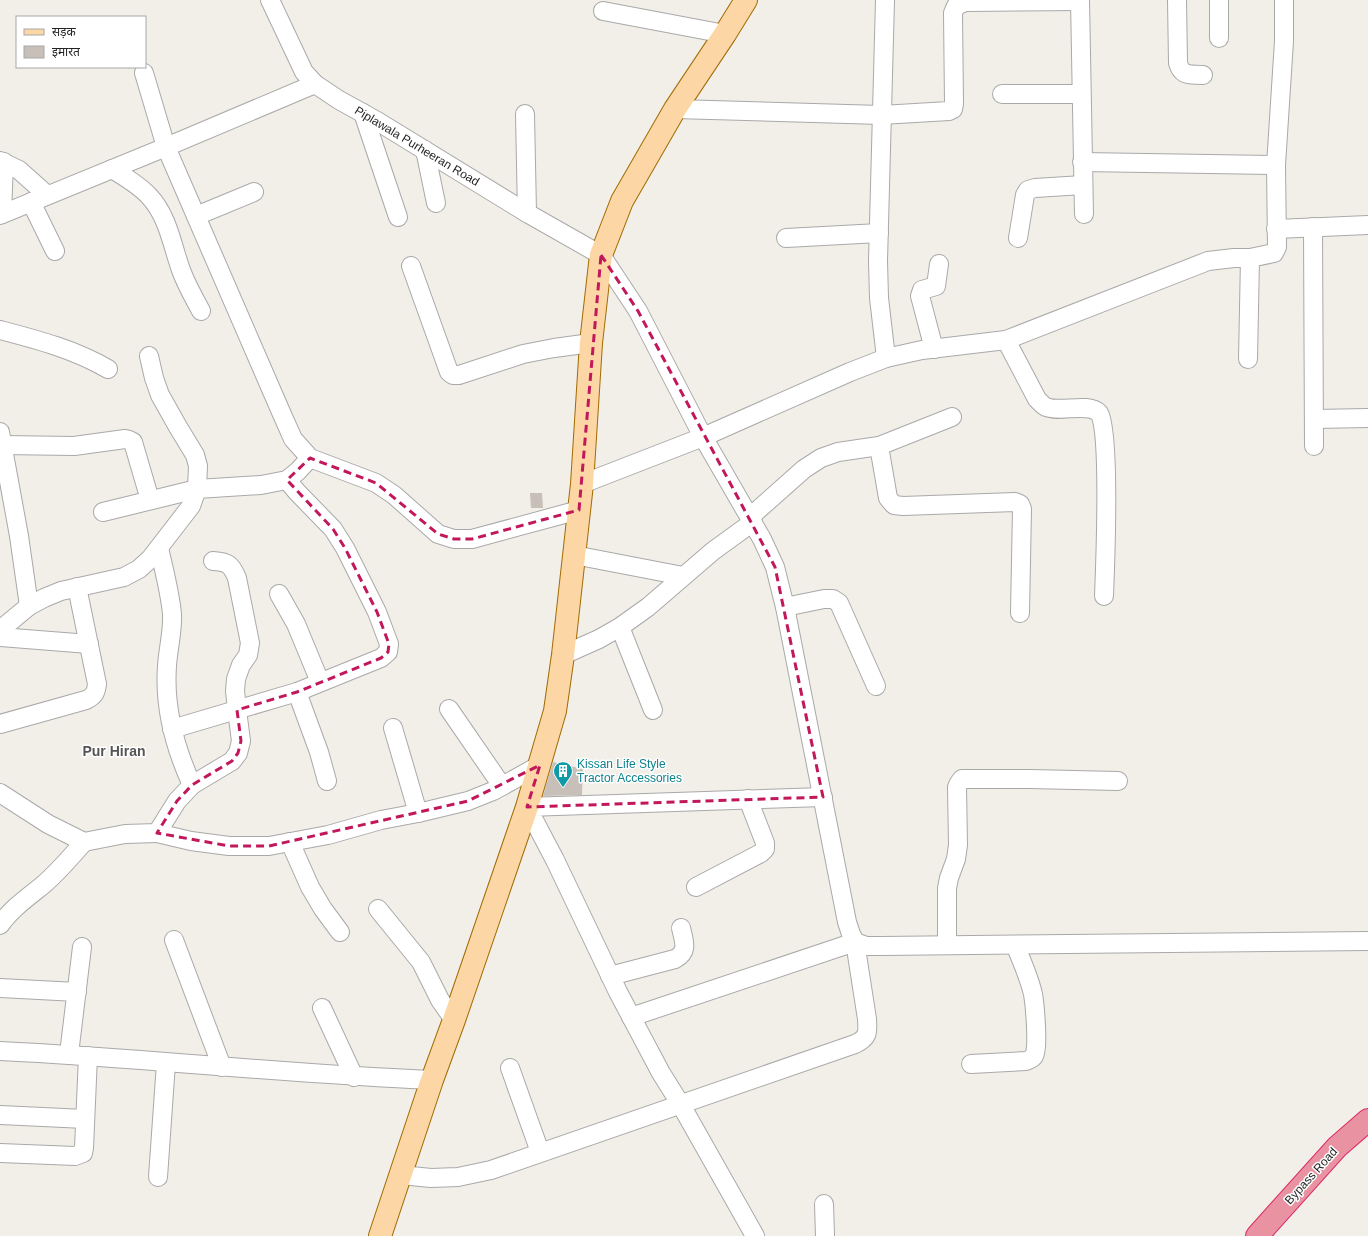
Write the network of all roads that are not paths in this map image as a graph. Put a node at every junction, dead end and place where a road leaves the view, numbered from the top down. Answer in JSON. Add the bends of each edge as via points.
{"nodes":[{"id":1,"x":275,"y":0,"type":"edge"},
{"id":2,"x":746,"y":0,"type":"edge"},
{"id":3,"x":885,"y":0,"type":"edge"},
{"id":4,"x":1177,"y":0,"type":"edge"},
{"id":5,"x":1219,"y":0,"type":"edge"},
{"id":6,"x":1284,"y":0,"type":"edge"},
{"id":7,"x":1080,"y":1,"type":"edge"},
{"id":8,"x":603,"y":11,"type":"dead end"},
{"id":9,"x":725,"y":34,"type":"junction"},
{"id":10,"x":1219,"y":38,"type":"dead end"},
{"id":11,"x":144,"y":73,"type":"dead end"},
{"id":12,"x":1204,"y":75,"type":"dead end"},
{"id":13,"x":315,"y":84,"type":"junction"},
{"id":14,"x":1002,"y":94,"type":"dead end"},
{"id":15,"x":1081,"y":94,"type":"junction"},
{"id":16,"x":675,"y":109,"type":"junction"},
{"id":17,"x":363,"y":113,"type":"junction"},
{"id":18,"x":525,"y":114,"type":"dead end"},
{"id":19,"x":881,"y":115,"type":"junction"},
{"id":20,"x":166,"y":147,"type":"junction"},
{"id":21,"x":425,"y":150,"type":"junction"},
{"id":22,"x":2,"y":161,"type":"edge"},
{"id":23,"x":1082,"y":162,"type":"junction"},
{"id":24,"x":1276,"y":165,"type":"junction"},
{"id":25,"x":112,"y":168,"type":"junction"},
{"id":26,"x":1083,"y":185,"type":"junction"},
{"id":27,"x":254,"y":192,"type":"dead end"},
{"id":28,"x":39,"y":199,"type":"junction"},
{"id":29,"x":436,"y":203,"type":"dead end"},
{"id":30,"x":527,"y":213,"type":"junction"},
{"id":31,"x":1,"y":214,"type":"edge"},
{"id":32,"x":1084,"y":214,"type":"dead end"},
{"id":33,"x":196,"y":216,"type":"junction"},
{"id":34,"x":398,"y":217,"type":"dead end"},
{"id":35,"x":1368,"y":225,"type":"edge"},
{"id":36,"x":1312,"y":227,"type":"junction"},
{"id":37,"x":1276,"y":229,"type":"junction"},
{"id":38,"x":879,"y":233,"type":"junction"},
{"id":39,"x":786,"y":238,"type":"dead end"},
{"id":40,"x":1018,"y":238,"type":"dead end"},
{"id":41,"x":55,"y":251,"type":"dead end"},
{"id":42,"x":601,"y":255,"type":"junction"},
{"id":43,"x":1250,"y":258,"type":"junction"},
{"id":44,"x":939,"y":264,"type":"dead end"},
{"id":45,"x":411,"y":266,"type":"dead end"},
{"id":46,"x":201,"y":311,"type":"dead end"},
{"id":47,"x":0,"y":330,"type":"edge"},
{"id":48,"x":1006,"y":340,"type":"junction"},
{"id":49,"x":591,"y":343,"type":"junction"},
{"id":50,"x":934,"y":349,"type":"junction"},
{"id":51,"x":149,"y":356,"type":"dead end"},
{"id":52,"x":886,"y":358,"type":"junction"},
{"id":53,"x":1248,"y":359,"type":"dead end"},
{"id":54,"x":108,"y":368,"type":"dead end"},
{"id":55,"x":952,"y":417,"type":"dead end"},
{"id":56,"x":1368,"y":418,"type":"edge"},
{"id":57,"x":1314,"y":419,"type":"junction"},
{"id":58,"x":703,"y":437,"type":"junction"},
{"id":59,"x":1,"y":438,"type":"edge"},
{"id":60,"x":879,"y":446,"type":"junction"},
{"id":61,"x":1314,"y":446,"type":"dead end"},
{"id":62,"x":310,"y":458,"type":"junction"},
{"id":63,"x":3,"y":469,"type":"edge"},
{"id":64,"x":287,"y":480,"type":"junction"},
{"id":65,"x":582,"y":484,"type":"junction"},
{"id":66,"x":197,"y":489,"type":"junction"},
{"id":67,"x":150,"y":500,"type":"junction"},
{"id":68,"x":579,"y":510,"type":"junction"},
{"id":69,"x":103,"y":512,"type":"dead end"},
{"id":70,"x":751,"y":519,"type":"junction"},
{"id":71,"x":159,"y":548,"type":"junction"},
{"id":72,"x":574,"y":555,"type":"junction"},
{"id":73,"x":213,"y":561,"type":"dead end"},
{"id":74,"x":683,"y":576,"type":"junction"},
{"id":75,"x":77,"y":587,"type":"junction"},
{"id":76,"x":279,"y":594,"type":"dead end"},
{"id":77,"x":1104,"y":596,"type":"dead end"},
{"id":78,"x":29,"y":606,"type":"junction"},
{"id":79,"x":785,"y":607,"type":"junction"},
{"id":80,"x":1020,"y":613,"type":"dead end"},
{"id":81,"x":620,"y":627,"type":"junction"},
{"id":82,"x":0,"y":630,"type":"edge"},
{"id":83,"x":0,"y":637,"type":"edge"},
{"id":84,"x":89,"y":644,"type":"junction"},
{"id":85,"x":563,"y":655,"type":"junction"},
{"id":86,"x":320,"y":682,"type":"junction"},
{"id":87,"x":876,"y":686,"type":"dead end"},
{"id":88,"x":297,"y":692,"type":"junction"},
{"id":89,"x":449,"y":709,"type":"dead end"},
{"id":90,"x":237,"y":710,"type":"junction"},
{"id":91,"x":653,"y":710,"type":"dead end"},
{"id":92,"x":0,"y":724,"type":"edge"},
{"id":93,"x":393,"y":728,"type":"dead end"},
{"id":94,"x":172,"y":729,"type":"junction"},
{"id":95,"x":540,"y":765,"type":"junction"},
{"id":96,"x":1118,"y":780,"type":"dead end"},
{"id":97,"x":327,"y":781,"type":"dead end"},
{"id":98,"x":192,"y":785,"type":"junction"},
{"id":99,"x":502,"y":786,"type":"junction"},
{"id":100,"x":0,"y":793,"type":"edge"},
{"id":101,"x":822,"y":797,"type":"junction"},
{"id":102,"x":748,"y":800,"type":"junction"},
{"id":103,"x":527,"y":807,"type":"junction"},
{"id":104,"x":418,"y":813,"type":"junction"},
{"id":105,"x":157,"y":833,"type":"junction"},
{"id":106,"x":84,"y":842,"type":"junction"},
{"id":107,"x":290,"y":842,"type":"junction"},
{"id":108,"x":696,"y":888,"type":"dead end"},
{"id":109,"x":378,"y":909,"type":"dead end"},
{"id":110,"x":1,"y":922,"type":"edge"},
{"id":111,"x":681,"y":928,"type":"dead end"},
{"id":112,"x":340,"y":932,"type":"dead end"},
{"id":113,"x":174,"y":940,"type":"dead end"},
{"id":114,"x":1368,"y":941,"type":"edge"},
{"id":115,"x":855,"y":942,"type":"junction"},
{"id":116,"x":1015,"y":945,"type":"junction"},
{"id":117,"x":947,"y":946,"type":"junction"},
{"id":118,"x":82,"y":947,"type":"dead end"},
{"id":119,"x":610,"y":976,"type":"junction"},
{"id":120,"x":0,"y":988,"type":"edge"},
{"id":121,"x":77,"y":992,"type":"junction"},
{"id":122,"x":322,"y":1008,"type":"dead end"},
{"id":123,"x":631,"y":1016,"type":"junction"},
{"id":124,"x":454,"y":1020,"type":"junction"},
{"id":125,"x":0,"y":1051,"type":"edge"},
{"id":126,"x":69,"y":1054,"type":"junction"},
{"id":127,"x":88,"y":1056,"type":"junction"},
{"id":128,"x":166,"y":1063,"type":"junction"},
{"id":129,"x":971,"y":1064,"type":"dead end"},
{"id":130,"x":222,"y":1067,"type":"junction"},
{"id":131,"x":510,"y":1068,"type":"dead end"},
{"id":132,"x":354,"y":1077,"type":"junction"},
{"id":133,"x":432,"y":1080,"type":"junction"},
{"id":134,"x":681,"y":1105,"type":"junction"},
{"id":135,"x":0,"y":1115,"type":"edge"},
{"id":136,"x":85,"y":1119,"type":"junction"},
{"id":137,"x":1368,"y":1120,"type":"edge"},
{"id":138,"x":540,"y":1152,"type":"junction"},
{"id":139,"x":0,"y":1153,"type":"edge"},
{"id":140,"x":401,"y":1175,"type":"junction"},
{"id":141,"x":158,"y":1177,"type":"dead end"},
{"id":142,"x":824,"y":1204,"type":"dead end"},
{"id":143,"x":380,"y":1236,"type":"edge"},
{"id":144,"x":755,"y":1236,"type":"edge"},
{"id":145,"x":824,"y":1236,"type":"edge"},
{"id":146,"x":1257,"y":1236,"type":"edge"}],
"edges":[{"from":1,"to":13,"type":"street","name":"Piplawala Purheeran Road","via":[[304,72]]},
{"from":2,"to":9,"type":"main road"},
{"from":3,"to":19,"type":"street"},
{"from":4,"to":12,"type":"street","via":[[1180,70],[1185,74]]},
{"from":5,"to":10,"type":"street"},
{"from":6,"to":24,"type":"street","via":[[1284,42]]},
{"from":7,"to":15,"type":"street"},
{"from":7,"to":19,"type":"street","via":[[965,2],[956,6],[953,13],[953,109]]},
{"from":8,"to":9,"type":"street"},
{"from":9,"to":16,"type":"main road"},
{"from":11,"to":20,"type":"street"},
{"from":13,"to":17,"type":"street","name":"Piplawala Purheeran Road"},
{"from":13,"to":20,"type":"street"},
{"from":14,"to":15,"type":"street"},
{"from":15,"to":23,"type":"street"},
{"from":16,"to":19,"type":"street"},
{"from":16,"to":42,"type":"main road","via":[[622,201]]},
{"from":17,"to":21,"type":"street","name":"Piplawala Purheeran Road"},
{"from":17,"to":34,"type":"street"},
{"from":18,"to":30,"type":"street"},
{"from":19,"to":38,"type":"street"},
{"from":20,"to":25,"type":"street"},
{"from":20,"to":33,"type":"street"},
{"from":21,"to":29,"type":"street"},
{"from":21,"to":30,"type":"street","name":"Piplawala Purheeran Road"},
{"from":22,"to":28,"type":"street","via":[[19,170]]},
{"from":22,"to":31,"type":"street"},
{"from":23,"to":24,"type":"street"},
{"from":23,"to":26,"type":"street"},
{"from":24,"to":37,"type":"street"},
{"from":25,"to":28,"type":"street"},
{"from":25,"to":46,"type":"street","via":[[150,197],[160,211],[171,235],[181,270]]},
{"from":26,"to":32,"type":"street"},
{"from":26,"to":40,"type":"street","via":[[1028,190]]},
{"from":27,"to":33,"type":"street"},
{"from":28,"to":31,"type":"street"},
{"from":28,"to":41,"type":"street"},
{"from":30,"to":42,"type":"street","name":"Piplawala Purheeran Road"},
{"from":33,"to":62,"type":"street","via":[[293,439]]},
{"from":35,"to":36,"type":"street"},
{"from":36,"to":37,"type":"street"},
{"from":36,"to":57,"type":"street"},
{"from":37,"to":43,"type":"street","via":[[1277,247],[1274,252]]},
{"from":38,"to":39,"type":"street"},
{"from":38,"to":52,"type":"street","via":[[879,298]]},
{"from":42,"to":49,"type":"main road"},
{"from":42,"to":58,"type":"street","via":[[638,311]]},
{"from":43,"to":48,"type":"street","via":[[1208,261]]},
{"from":43,"to":53,"type":"street"},
{"from":44,"to":50,"type":"street","via":[[936,286],[920,293]]},
{"from":45,"to":49,"type":"street","via":[[449,372],[454,375],[523,354]]},
{"from":47,"to":54,"type":"street","via":[[67,349]]},
{"from":48,"to":50,"type":"street"},
{"from":48,"to":77,"type":"street","via":[[1037,399],[1044,406],[1054,409],[1093,409],[1100,414],[1104,422],[1107,519]]},
{"from":49,"to":65,"type":"main road"},
{"from":50,"to":52,"type":"street"},
{"from":51,"to":66,"type":"street","via":[[160,395],[195,455],[198,466]]},
{"from":52,"to":58,"type":"street"},
{"from":55,"to":60,"type":"street"},
{"from":56,"to":57,"type":"street"},
{"from":57,"to":61,"type":"street"},
{"from":58,"to":65,"type":"street"},
{"from":58,"to":70,"type":"street"},
{"from":59,"to":63,"type":"street"},
{"from":59,"to":67,"type":"street","via":[[74,446],[129,440],[133,442]]},
{"from":60,"to":70,"type":"street","via":[[838,452],[821,458],[804,469]]},
{"from":60,"to":80,"type":"street","via":[[888,498],[894,505],[1015,502],[1020,504]]},
{"from":62,"to":64,"type":"street"},
{"from":62,"to":68,"type":"street","via":[[376,483],[394,495],[438,534],[454,539],[472,539]]},
{"from":63,"to":78,"type":"street","via":[[19,536]]},
{"from":64,"to":66,"type":"street","via":[[261,485]]},
{"from":64,"to":86,"type":"street","via":[[334,529],[372,600],[389,644],[388,652],[382,658]]},
{"from":65,"to":68,"type":"main road"},
{"from":66,"to":67,"type":"street"},
{"from":66,"to":71,"type":"street","via":[[191,506]]},
{"from":67,"to":69,"type":"street"},
{"from":68,"to":72,"type":"main road"},
{"from":70,"to":74,"type":"street"},
{"from":70,"to":79,"type":"street","via":[[775,567]]},
{"from":71,"to":75,"type":"street","via":[[139,570],[124,577]]},
{"from":71,"to":94,"type":"street","via":[[172,616],[166,692]]},
{"from":72,"to":74,"type":"street"},
{"from":72,"to":85,"type":"main road"},
{"from":73,"to":90,"type":"street","via":[[227,563],[233,568],[250,643],[248,655],[236,679]]},
{"from":74,"to":81,"type":"street","via":[[648,607]]},
{"from":75,"to":78,"type":"street","via":[[61,591]]},
{"from":75,"to":84,"type":"street"},
{"from":76,"to":86,"type":"street","via":[[296,624]]},
{"from":78,"to":82,"type":"street"},
{"from":79,"to":87,"type":"street","via":[[824,599],[839,603]]},
{"from":79,"to":101,"type":"street"},
{"from":81,"to":85,"type":"street"},
{"from":81,"to":91,"type":"street"},
{"from":83,"to":84,"type":"street"},
{"from":84,"to":92,"type":"street","via":[[97,684],[92,697]]},
{"from":85,"to":95,"type":"main road","via":[[555,711]]},
{"from":86,"to":88,"type":"street"},
{"from":88,"to":90,"type":"street"},
{"from":88,"to":97,"type":"street"},
{"from":89,"to":99,"type":"street"},
{"from":90,"to":94,"type":"street"},
{"from":90,"to":98,"type":"street","via":[[241,741],[238,753],[232,761]]},
{"from":93,"to":104,"type":"street"},
{"from":94,"to":98,"type":"street"},
{"from":95,"to":99,"type":"street"},
{"from":95,"to":103,"type":"main road"},
{"from":96,"to":117,"type":"street","via":[[962,779],[958,787],[958,845],[947,888]]},
{"from":98,"to":105,"type":"street","via":[[177,802]]},
{"from":99,"to":104,"type":"street","via":[[468,801]]},
{"from":100,"to":106,"type":"street","via":[[48,824]]},
{"from":101,"to":102,"type":"street"},
{"from":101,"to":115,"type":"street","via":[[847,922]]},
{"from":102,"to":103,"type":"street"},
{"from":102,"to":108,"type":"street","via":[[765,849]]},
{"from":103,"to":119,"type":"street"},
{"from":103,"to":124,"type":"main road"},
{"from":104,"to":107,"type":"street"},
{"from":105,"to":106,"type":"street","via":[[125,834]]},
{"from":105,"to":107,"type":"street","via":[[229,846],[269,846]]},
{"from":106,"to":110,"type":"street","via":[[44,884]]},
{"from":107,"to":112,"type":"street","via":[[310,887]]},
{"from":109,"to":124,"type":"street","via":[[421,962],[440,1000]]},
{"from":111,"to":119,"type":"street","via":[[684,950],[682,956]]},
{"from":113,"to":130,"type":"street"},
{"from":114,"to":116,"type":"street"},
{"from":115,"to":117,"type":"street","via":[[866,946]]},
{"from":115,"to":123,"type":"street"},
{"from":115,"to":134,"type":"street","via":[[868,1032],[862,1040]]},
{"from":116,"to":117,"type":"street"},
{"from":116,"to":129,"type":"street","via":[[1032,994],[1035,1013],[1035,1053],[1032,1059],[1026,1061]]},
{"from":118,"to":121,"type":"street"},
{"from":119,"to":123,"type":"street"},
{"from":120,"to":121,"type":"street"},
{"from":121,"to":126,"type":"street"},
{"from":122,"to":132,"type":"street"},
{"from":123,"to":134,"type":"street"},
{"from":124,"to":133,"type":"main road"},
{"from":125,"to":126,"type":"street"},
{"from":126,"to":127,"type":"street"},
{"from":127,"to":128,"type":"street"},
{"from":127,"to":136,"type":"street"},
{"from":128,"to":130,"type":"street"},
{"from":128,"to":141,"type":"street"},
{"from":130,"to":132,"type":"street"},
{"from":131,"to":138,"type":"street"},
{"from":132,"to":133,"type":"street"},
{"from":133,"to":140,"type":"main road"},
{"from":134,"to":138,"type":"street"},
{"from":134,"to":144,"type":"street"},
{"from":135,"to":136,"type":"street"},
{"from":136,"to":139,"type":"street","via":[[84,1148],[79,1155]]},
{"from":137,"to":146,"type":"highway","name":"Bypass Road","via":[[1337,1147]]},
{"from":138,"to":140,"type":"street","via":[[491,1170],[458,1177]]},
{"from":140,"to":143,"type":"main road"},
{"from":142,"to":145,"type":"street"}]}
